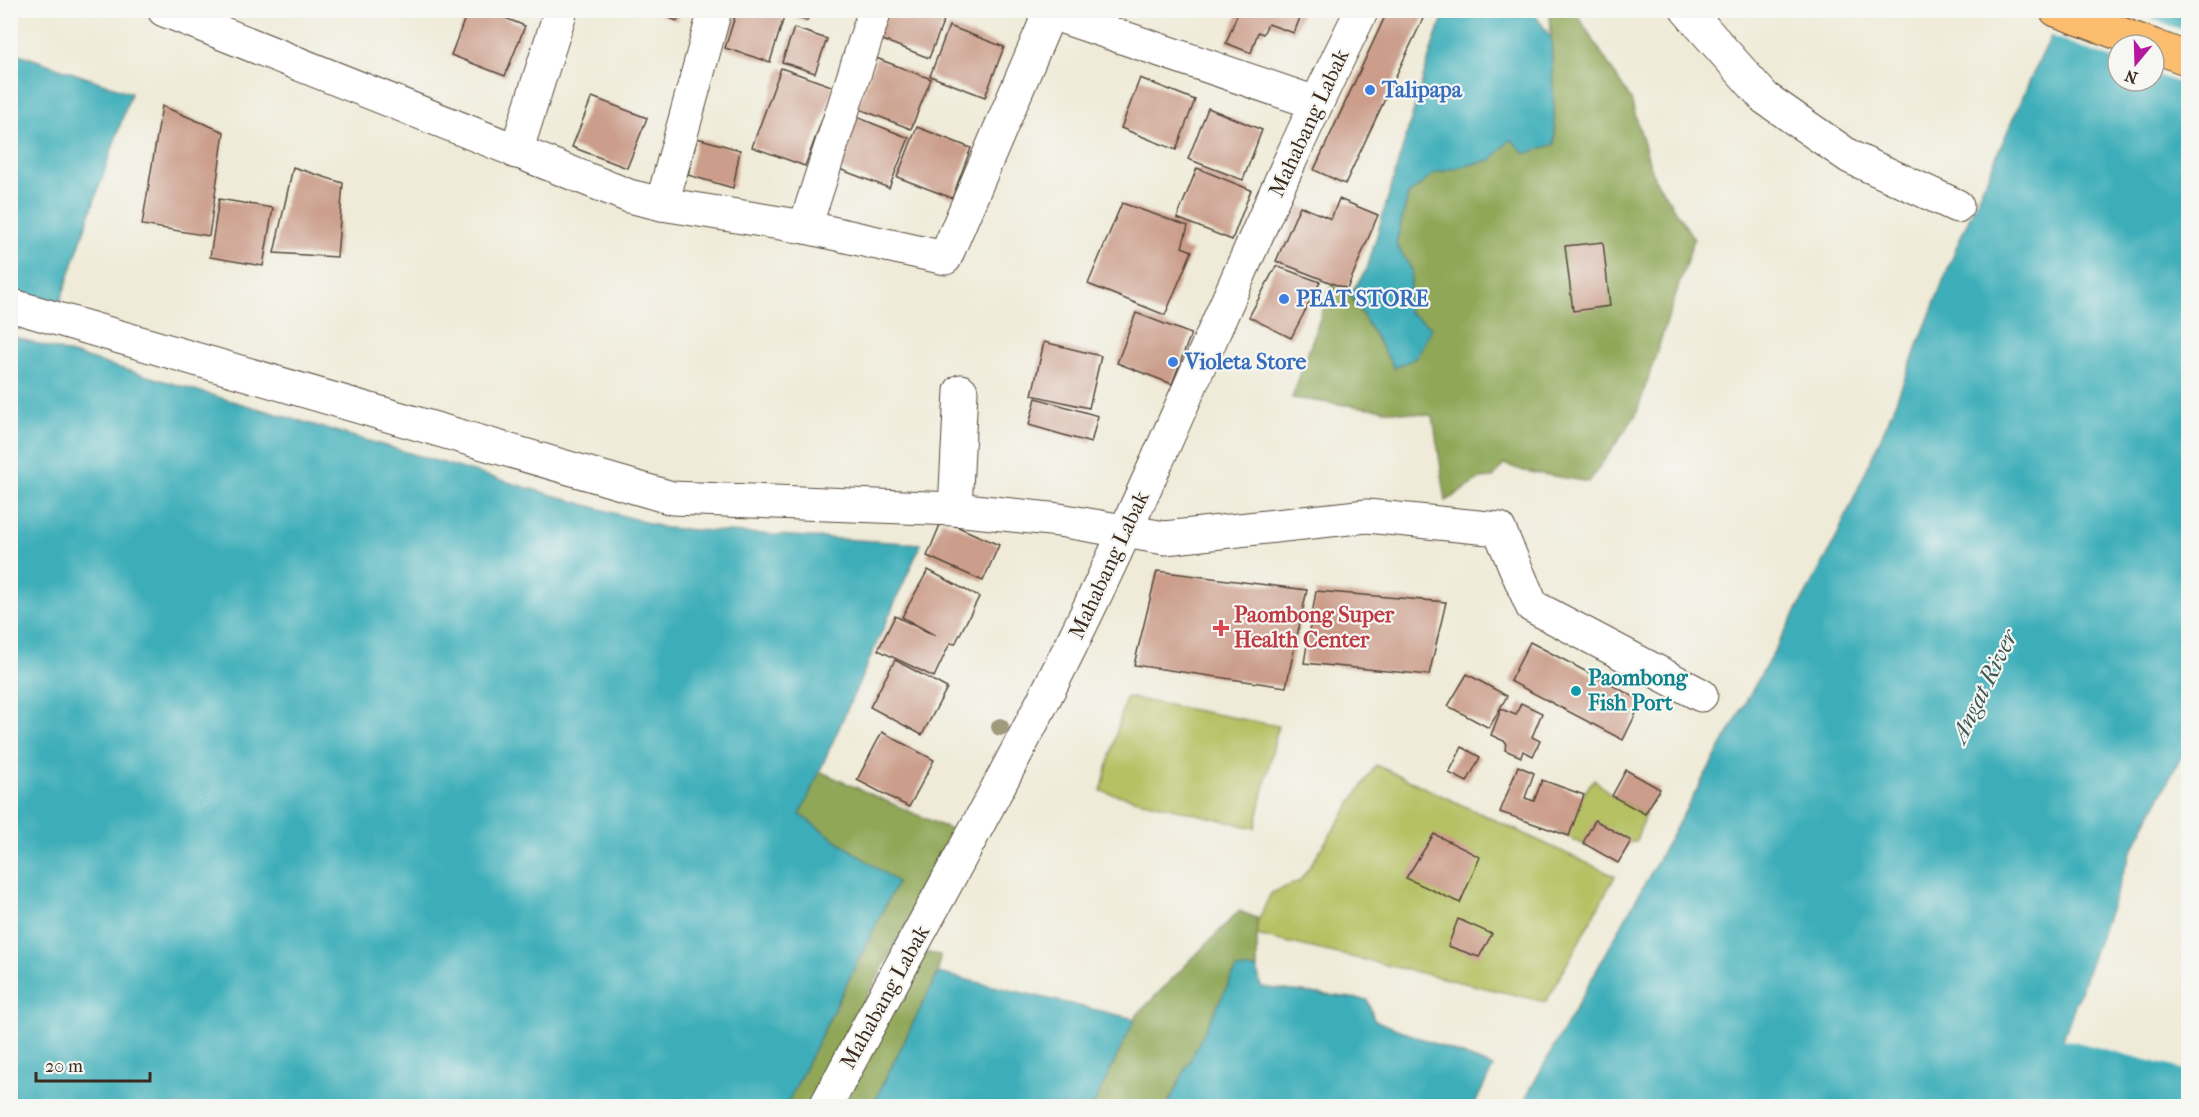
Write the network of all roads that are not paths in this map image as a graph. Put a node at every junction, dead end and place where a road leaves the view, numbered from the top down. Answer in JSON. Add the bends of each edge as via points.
{"nodes":[{"id":1,"x":164,"y":10,"type":"edge"},
{"id":2,"x":561,"y":10,"type":"edge"},
{"id":3,"x":715,"y":10,"type":"edge"},
{"id":4,"x":875,"y":10,"type":"edge"},
{"id":5,"x":1362,"y":10,"type":"edge"},
{"id":6,"x":1687,"y":10,"type":"edge"},
{"id":7,"x":2056,"y":10,"type":"edge"},
{"id":8,"x":1048,"y":11,"type":"edge"},
{"id":9,"x":2117,"y":33,"type":"edge"},
{"id":10,"x":2166,"y":51,"type":"edge"},
{"id":11,"x":2188,"y":59,"type":"edge"},
{"id":12,"x":1316,"y":103,"type":"junction"},
{"id":13,"x":516,"y":152,"type":"junction"},
{"id":14,"x":662,"y":204,"type":"junction"},
{"id":15,"x":1957,"y":206,"type":"dead end"},
{"id":16,"x":805,"y":227,"type":"junction"},
{"id":17,"x":10,"y":304,"type":"edge"},
{"id":18,"x":961,"y":391,"type":"dead end"},
{"id":19,"x":955,"y":509,"type":"junction"},
{"id":20,"x":1126,"y":531,"type":"junction"},
{"id":21,"x":1701,"y":695,"type":"dead end"},
{"id":22,"x":826,"y":1107,"type":"edge"}],
"edges":[{"from":1,"to":13,"type":"street"},
{"from":2,"to":13,"type":"street"},
{"from":3,"to":14,"type":"street"},
{"from":4,"to":16,"type":"street"},
{"from":5,"to":12,"type":"street","name":"Mahabang Labak"},
{"from":6,"to":15,"type":"street","via":[[1765,98],[1850,157]]},
{"from":7,"to":9,"type":"main road"},
{"from":8,"to":12,"type":"street"},
{"from":8,"to":16,"type":"street","via":[[945,258]]},
{"from":10,"to":11,"type":"main road"},
{"from":12,"to":20,"type":"street","name":"Mahabang Labak"},
{"from":13,"to":14,"type":"street","via":[[629,196]]},
{"from":14,"to":16,"type":"street"},
{"from":17,"to":19,"type":"street","via":[[672,498]]},
{"from":18,"to":19,"type":"street"},
{"from":19,"to":20,"type":"street"},
{"from":20,"to":21,"type":"street","via":[[1165,538],[1367,516],[1498,529],[1532,606]]},
{"from":20,"to":22,"type":"street","name":"Mahabang Labak","via":[[956,868]]}]}
